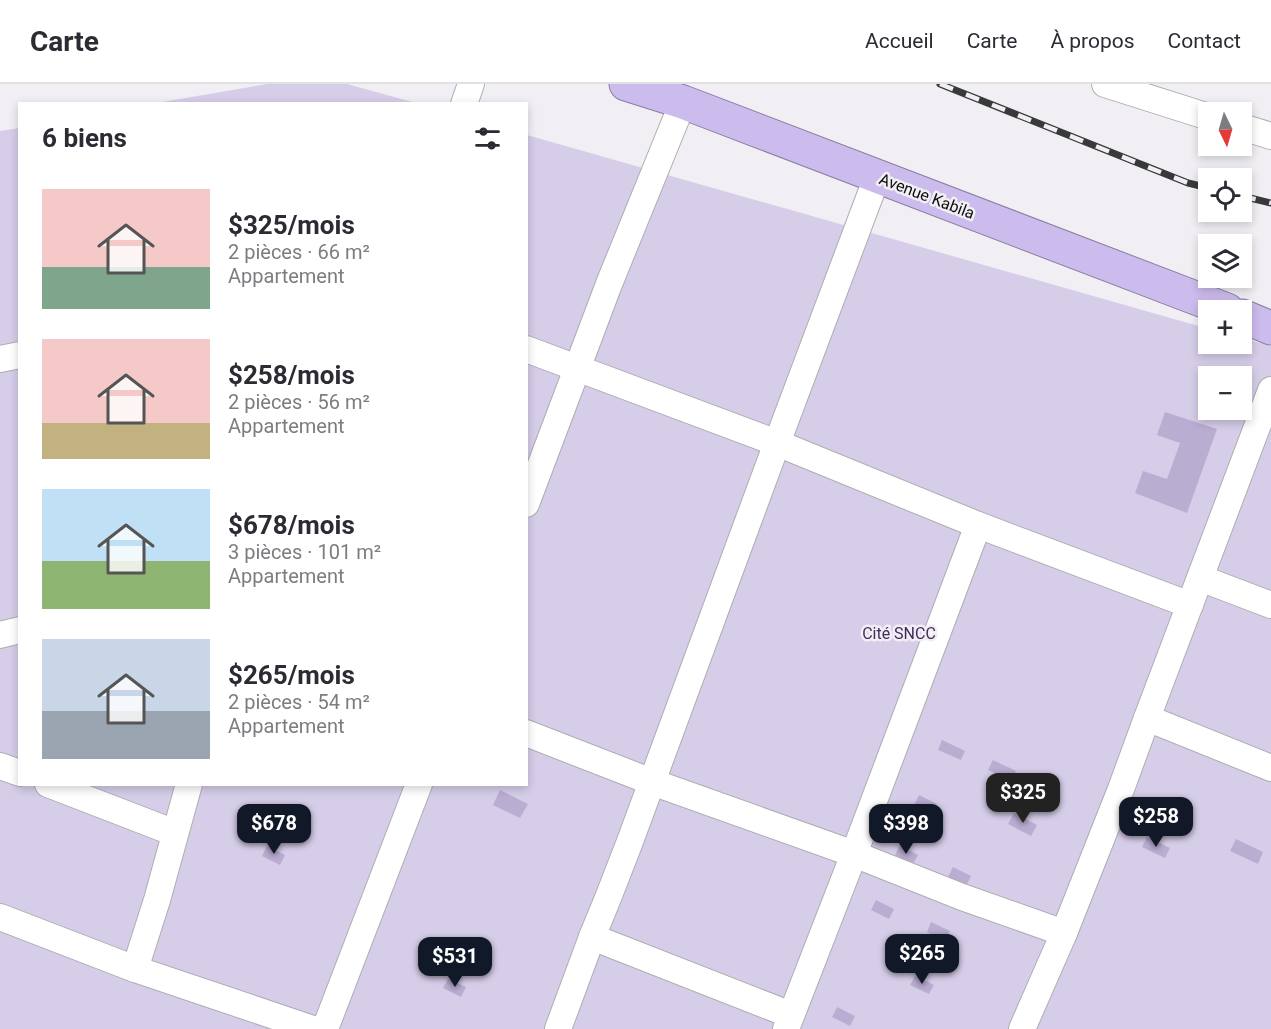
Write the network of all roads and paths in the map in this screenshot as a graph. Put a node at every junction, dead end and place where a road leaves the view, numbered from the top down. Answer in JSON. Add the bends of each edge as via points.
{"nodes":[{"id":1,"x":471,"y":84,"type":"edge"},
{"id":2,"x":626,"y":84,"type":"edge"},
{"id":3,"x":1105,"y":84,"type":"edge"},
{"id":4,"x":465,"y":102,"type":"edge"},
{"id":5,"x":683,"y":102,"type":"junction"},
{"id":6,"x":1198,"y":114,"type":"edge"},
{"id":7,"x":1252,"y":130,"type":"edge"},
{"id":8,"x":1271,"y":136,"type":"edge"},
{"id":9,"x":877,"y":177,"type":"junction"},
{"id":10,"x":1201,"y":300,"type":"edge"},
{"id":11,"x":1252,"y":320,"type":"edge"},
{"id":12,"x":1271,"y":328,"type":"edge"},
{"id":13,"x":528,"y":350,"type":"edge"},
{"id":14,"x":18,"y":355,"type":"edge"},
{"id":15,"x":0,"y":359,"type":"edge"},
{"id":16,"x":578,"y":369,"type":"junction"},
{"id":17,"x":1271,"y":390,"type":"edge"},
{"id":18,"x":777,"y":443,"type":"junction"},
{"id":19,"x":528,"y":499,"type":"edge"},
{"id":20,"x":978,"y":525,"type":"junction"},
{"id":21,"x":1200,"y":578,"type":"junction"},
{"id":22,"x":1271,"y":604,"type":"edge"},
{"id":23,"x":1190,"y":605,"type":"junction"},
{"id":24,"x":18,"y":630,"type":"edge"},
{"id":25,"x":0,"y":635,"type":"edge"},
{"id":26,"x":1147,"y":718,"type":"junction"},
{"id":27,"x":528,"y":734,"type":"edge"},
{"id":28,"x":0,"y":766,"type":"edge"},
{"id":29,"x":1271,"y":768,"type":"edge"},
{"id":30,"x":18,"y":772,"type":"edge"},
{"id":31,"x":652,"y":782,"type":"junction"},
{"id":32,"x":53,"y":786,"type":"edge"},
{"id":33,"x":188,"y":786,"type":"edge"},
{"id":34,"x":418,"y":786,"type":"edge"},
{"id":35,"x":175,"y":833,"type":"junction"},
{"id":36,"x":854,"y":854,"type":"junction"},
{"id":37,"x":0,"y":917,"type":"edge"},
{"id":38,"x":1064,"y":933,"type":"junction"},
{"id":39,"x":592,"y":937,"type":"junction"},
{"id":40,"x":135,"y":969,"type":"junction"},
{"id":41,"x":789,"y":1022,"type":"edge"},
{"id":42,"x":314,"y":1029,"type":"edge"},
{"id":43,"x":325,"y":1029,"type":"edge"},
{"id":44,"x":558,"y":1029,"type":"edge"},
{"id":45,"x":1022,"y":1029,"type":"edge"}],
"edges":[{"from":1,"to":4,"type":"street"},
{"from":2,"to":5,"type":"highway","name":"Avenue Kabila"},
{"from":3,"to":6,"type":"street"},
{"from":5,"to":9,"type":"highway","name":"Avenue Kabila"},
{"from":5,"to":16,"type":"street"},
{"from":7,"to":8,"type":"street"},
{"from":9,"to":10,"type":"highway","name":"Avenue Kabila"},
{"from":9,"to":18,"type":"street"},
{"from":11,"to":12,"type":"highway"},
{"from":13,"to":16,"type":"street"},
{"from":14,"to":15,"type":"street"},
{"from":16,"to":18,"type":"street"},
{"from":16,"to":19,"type":"street"},
{"from":17,"to":21,"type":"street"},
{"from":18,"to":20,"type":"street"},
{"from":18,"to":31,"type":"street"},
{"from":20,"to":23,"type":"street"},
{"from":20,"to":36,"type":"street"},
{"from":21,"to":22,"type":"street"},
{"from":21,"to":23,"type":"street"},
{"from":23,"to":26,"type":"street"},
{"from":24,"to":25,"type":"street"},
{"from":26,"to":29,"type":"street"},
{"from":26,"to":38,"type":"street"},
{"from":27,"to":31,"type":"street"},
{"from":28,"to":30,"type":"street"},
{"from":31,"to":36,"type":"street"},
{"from":31,"to":39,"type":"street"},
{"from":32,"to":35,"type":"street"},
{"from":33,"to":35,"type":"street"},
{"from":34,"to":43,"type":"street"},
{"from":35,"to":40,"type":"street"},
{"from":36,"to":38,"type":"street"},
{"from":36,"to":41,"type":"street"},
{"from":37,"to":40,"type":"street"},
{"from":38,"to":45,"type":"street"},
{"from":39,"to":41,"type":"street"},
{"from":39,"to":44,"type":"street"},
{"from":40,"to":42,"type":"street"}]}
